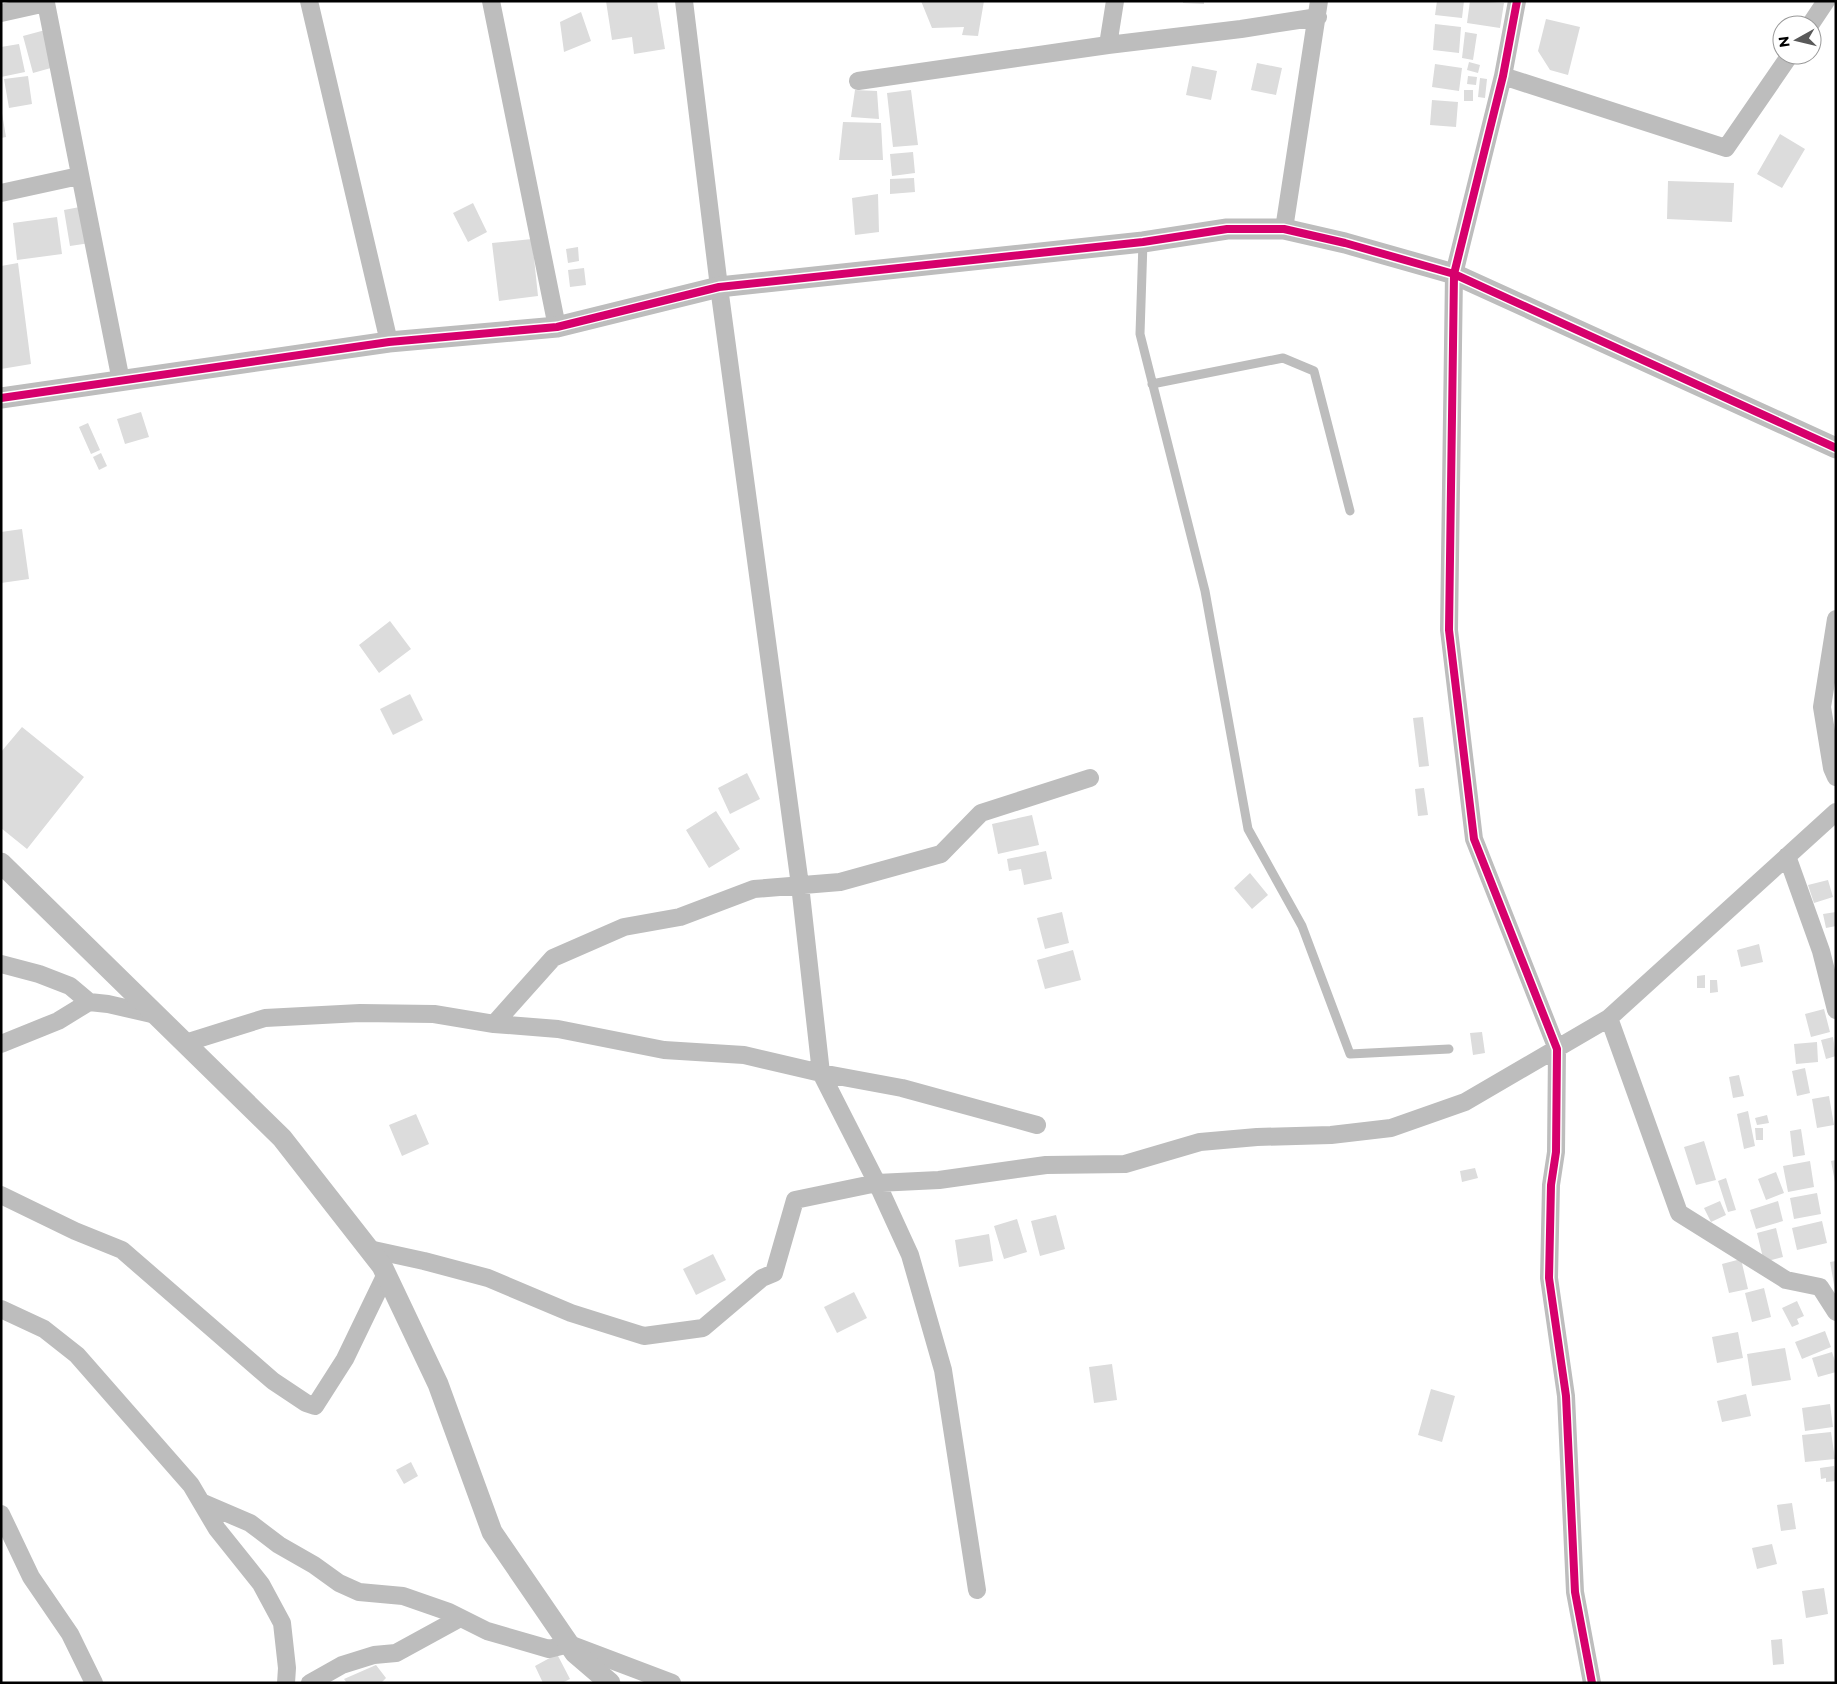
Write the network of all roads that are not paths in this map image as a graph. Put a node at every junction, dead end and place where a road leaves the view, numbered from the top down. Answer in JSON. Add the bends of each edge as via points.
{"nodes":[{"id":1,"x":309,"y":1,"type":"edge"},
{"id":2,"x":491,"y":1,"type":"edge"},
{"id":3,"x":684,"y":1,"type":"edge"},
{"id":4,"x":1115,"y":1,"type":"edge"},
{"id":5,"x":1517,"y":1,"type":"edge"},
{"id":6,"x":50,"y":2,"type":"edge"},
{"id":7,"x":1819,"y":3,"type":"edge"},
{"id":8,"x":1318,"y":9,"type":"edge"},
{"id":9,"x":1,"y":13,"type":"edge"},
{"id":10,"x":1814,"y":15,"type":"edge"},
{"id":11,"x":1108,"y":44,"type":"junction"},
{"id":12,"x":1783,"y":65,"type":"edge"},
{"id":13,"x":1503,"y":76,"type":"junction"},
{"id":14,"x":858,"y":81,"type":"dead end"},
{"id":15,"x":79,"y":176,"type":"junction"},
{"id":16,"x":1,"y":193,"type":"edge"},
{"id":17,"x":1284,"y":229,"type":"junction"},
{"id":18,"x":1144,"y":242,"type":"junction"},
{"id":19,"x":1454,"y":274,"type":"junction"},
{"id":20,"x":719,"y":287,"type":"junction"},
{"id":21,"x":557,"y":327,"type":"junction"},
{"id":22,"x":389,"y":342,"type":"junction"},
{"id":23,"x":120,"y":381,"type":"junction"},
{"id":24,"x":1152,"y":384,"type":"junction"},
{"id":25,"x":1,"y":398,"type":"edge"},
{"id":26,"x":1836,"y":448,"type":"edge"},
{"id":27,"x":1350,"y":511,"type":"dead end"},
{"id":28,"x":1836,"y":619,"type":"edge"},
{"id":29,"x":1836,"y":777,"type":"edge"},
{"id":30,"x":1090,"y":778,"type":"dead end"},
{"id":31,"x":1836,"y":812,"type":"edge"},
{"id":32,"x":1787,"y":856,"type":"junction"},
{"id":33,"x":1,"y":863,"type":"edge"},
{"id":34,"x":800,"y":885,"type":"junction"},
{"id":35,"x":1,"y":964,"type":"edge"},
{"id":36,"x":89,"y":1002,"type":"junction"},
{"id":37,"x":1836,"y":1010,"type":"edge"},
{"id":38,"x":156,"y":1015,"type":"junction"},
{"id":39,"x":1609,"y":1018,"type":"junction"},
{"id":40,"x":494,"y":1024,"type":"junction"},
{"id":41,"x":185,"y":1043,"type":"junction"},
{"id":42,"x":1,"y":1044,"type":"edge"},
{"id":43,"x":1448,"y":1049,"type":"dead end"},
{"id":44,"x":1558,"y":1049,"type":"junction"},
{"id":45,"x":821,"y":1073,"type":"junction"},
{"id":46,"x":1037,"y":1125,"type":"dead end"},
{"id":47,"x":877,"y":1183,"type":"junction"},
{"id":48,"x":1,"y":1194,"type":"edge"},
{"id":49,"x":369,"y":1249,"type":"junction"},
{"id":50,"x":386,"y":1274,"type":"junction"},
{"id":51,"x":1,"y":1309,"type":"edge"},
{"id":52,"x":1836,"y":1312,"type":"edge"},
{"id":53,"x":202,"y":1502,"type":"junction"},
{"id":54,"x":1,"y":1514,"type":"edge"},
{"id":55,"x":977,"y":1590,"type":"dead end"},
{"id":56,"x":460,"y":1618,"type":"junction"},
{"id":57,"x":569,"y":1644,"type":"junction"},
{"id":58,"x":601,"y":1680,"type":"edge"},
{"id":59,"x":94,"y":1683,"type":"edge"},
{"id":60,"x":286,"y":1683,"type":"edge"},
{"id":61,"x":310,"y":1683,"type":"edge"},
{"id":62,"x":672,"y":1683,"type":"edge"},
{"id":63,"x":1592,"y":1683,"type":"edge"}],
"edges":[{"from":1,"to":22,"type":"street"},
{"from":2,"to":21,"type":"street"},
{"from":3,"to":20,"type":"street"},
{"from":4,"to":11,"type":"street"},
{"from":5,"to":13,"type":"street"},
{"from":6,"to":9,"type":"street"},
{"from":6,"to":15,"type":"street"},
{"from":7,"to":10,"type":"street"},
{"from":8,"to":11,"type":"street","via":[[1241,29]]},
{"from":8,"to":17,"type":"street"},
{"from":11,"to":14,"type":"street"},
{"from":12,"to":13,"type":"street","via":[[1726,148]]},
{"from":13,"to":19,"type":"street"},
{"from":15,"to":16,"type":"street"},
{"from":15,"to":23,"type":"street"},
{"from":17,"to":18,"type":"street","via":[[1227,229]]},
{"from":17,"to":19,"type":"street"},
{"from":18,"to":20,"type":"street"},
{"from":18,"to":24,"type":"lane","via":[[1140,334]]},
{"from":19,"to":26,"type":"street"},
{"from":19,"to":44,"type":"street","via":[[1449,630],[1474,839]]},
{"from":20,"to":21,"type":"street"},
{"from":20,"to":34,"type":"street"},
{"from":21,"to":22,"type":"street"},
{"from":22,"to":23,"type":"street"},
{"from":23,"to":25,"type":"street"},
{"from":24,"to":27,"type":"lane","via":[[1283,358],[1314,371]]},
{"from":24,"to":43,"type":"lane","via":[[1205,591],[1248,829],[1302,926],[1350,1054]]},
{"from":28,"to":29,"type":"street","via":[[1822,707]]},
{"from":30,"to":34,"type":"street","via":[[982,814],[941,854],[840,882]]},
{"from":31,"to":32,"type":"street"},
{"from":32,"to":37,"type":"street","via":[[1821,951]]},
{"from":32,"to":39,"type":"street"},
{"from":33,"to":38,"type":"street"},
{"from":34,"to":40,"type":"street","via":[[754,889],[680,917],[624,927],[553,958]]},
{"from":34,"to":45,"type":"street"},
{"from":35,"to":36,"type":"street","via":[[70,986]]},
{"from":36,"to":38,"type":"street"},
{"from":36,"to":42,"type":"street","via":[[58,1021]]},
{"from":38,"to":41,"type":"street"},
{"from":39,"to":44,"type":"street"},
{"from":39,"to":52,"type":"street","via":[[1679,1213],[1786,1280],[1820,1287]]},
{"from":40,"to":41,"type":"street","via":[[434,1014],[265,1018]]},
{"from":40,"to":45,"type":"street","via":[[558,1028],[664,1050],[744,1055]]},
{"from":41,"to":49,"type":"street","via":[[282,1138]]},
{"from":44,"to":47,"type":"street","via":[[1464,1102],[1391,1128],[1331,1135],[1200,1142],[1124,1164],[1046,1166],[939,1180]]},
{"from":44,"to":63,"type":"street","via":[[1549,1278],[1566,1396],[1575,1592]]},
{"from":45,"to":46,"type":"street","via":[[902,1088]]},
{"from":45,"to":47,"type":"street"},
{"from":47,"to":49,"type":"street","via":[[795,1200],[774,1273],[762,1278],[703,1328],[644,1336],[572,1313],[488,1278]]},
{"from":47,"to":55,"type":"street","via":[[910,1254],[944,1370]]},
{"from":48,"to":50,"type":"street","via":[[122,1250],[274,1381],[315,1406],[345,1359]]},
{"from":49,"to":50,"type":"street"},
{"from":50,"to":57,"type":"street","via":[[438,1384],[492,1532]]},
{"from":51,"to":53,"type":"street","via":[[44,1329],[77,1355],[191,1485]]},
{"from":53,"to":56,"type":"street","via":[[250,1523],[339,1583],[359,1592],[403,1596]]},
{"from":53,"to":60,"type":"street","via":[[217,1529],[262,1584],[282,1623]]},
{"from":54,"to":59,"type":"street","via":[[31,1577],[70,1634]]},
{"from":56,"to":57,"type":"street","via":[[487,1631],[549,1648]]},
{"from":56,"to":61,"type":"street","via":[[396,1653],[374,1655],[342,1665]]},
{"from":57,"to":58,"type":"street"},
{"from":57,"to":62,"type":"street"}]}
